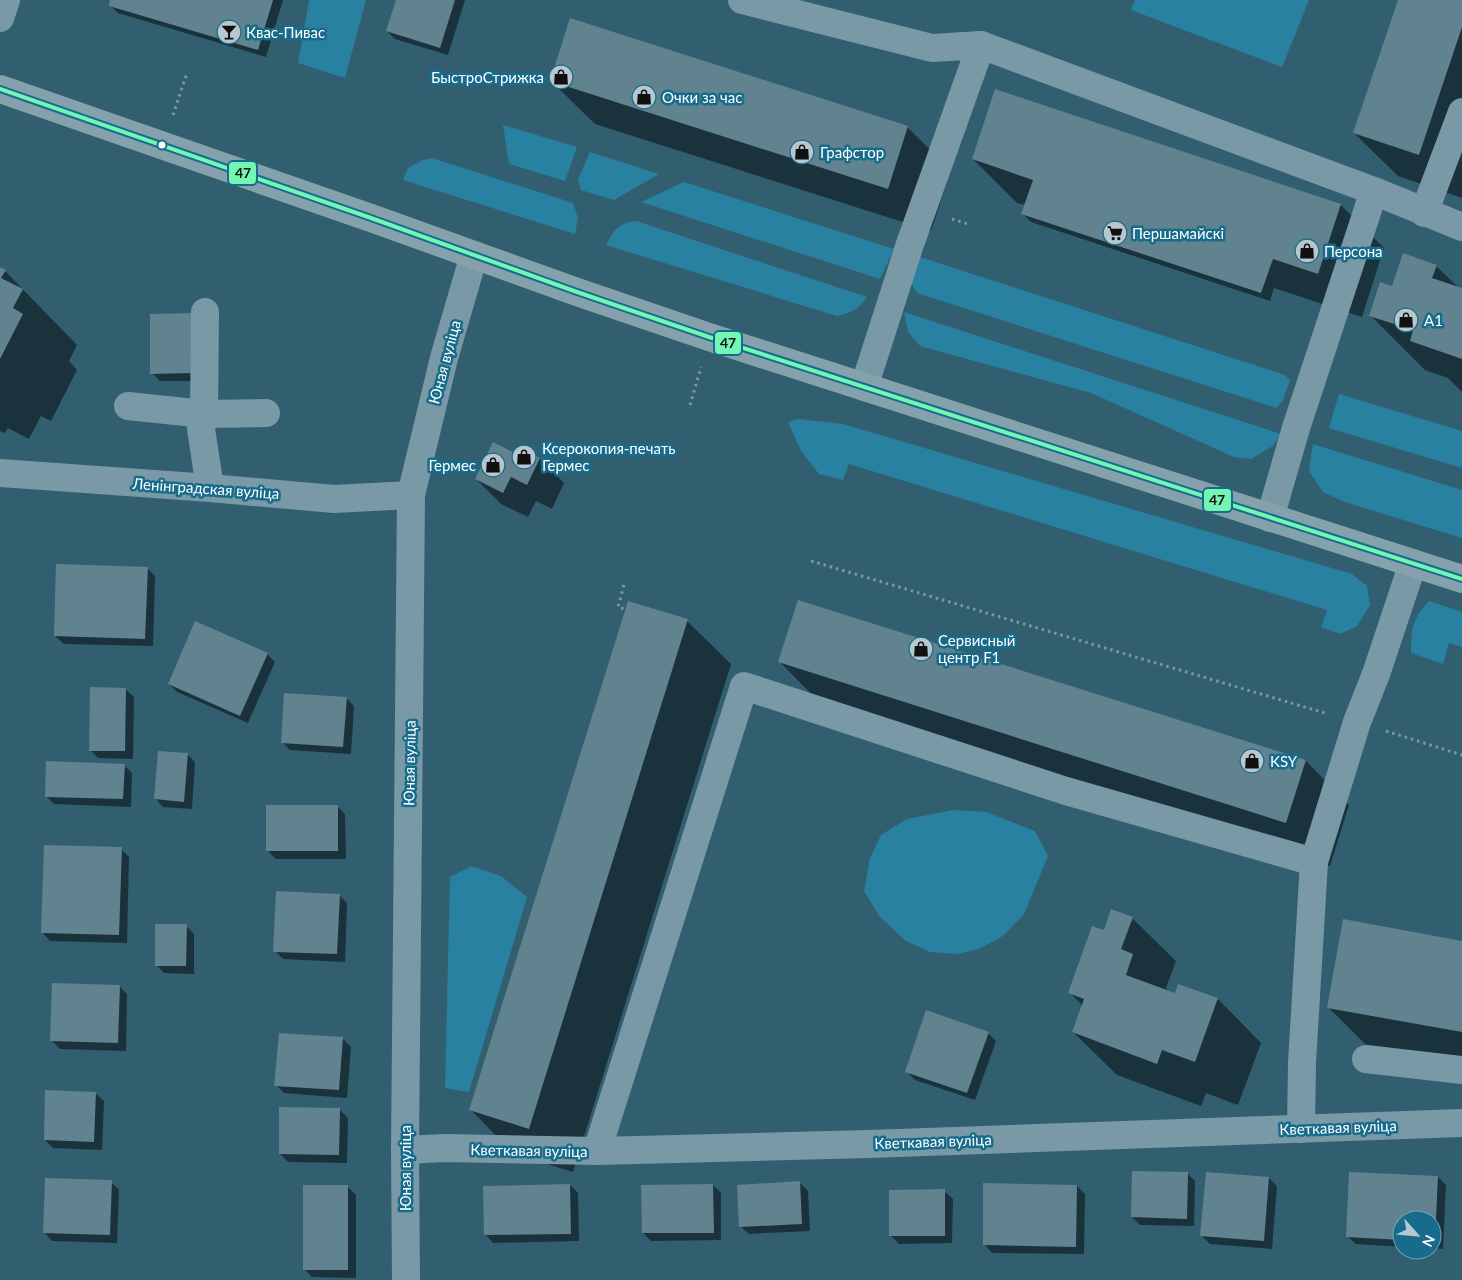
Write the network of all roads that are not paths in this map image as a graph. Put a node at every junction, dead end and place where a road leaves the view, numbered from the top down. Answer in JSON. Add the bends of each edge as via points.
{"nodes":[{"id":1,"x":6,"y":0,"type":"edge"},
{"id":2,"x":742,"y":0,"type":"edge"},
{"id":3,"x":0,"y":18,"type":"edge"},
{"id":4,"x":981,"y":45,"type":"junction"},
{"id":5,"x":0,"y":89,"type":"edge"},
{"id":6,"x":1462,"y":112,"type":"edge"},
{"id":7,"x":1374,"y":192,"type":"junction"},
{"id":8,"x":1424,"y":213,"type":"junction"},
{"id":9,"x":1462,"y":227,"type":"edge"},
{"id":10,"x":474,"y":255,"type":"junction"},
{"id":11,"x":205,"y":312,"type":"dead end"},
{"id":12,"x":864,"y":387,"type":"junction"},
{"id":13,"x":128,"y":406,"type":"dead end"},
{"id":14,"x":266,"y":413,"type":"dead end"},
{"id":15,"x":204,"y":414,"type":"junction"},
{"id":16,"x":0,"y":473,"type":"edge"},
{"id":17,"x":210,"y":488,"type":"junction"},
{"id":18,"x":411,"y":495,"type":"junction"},
{"id":19,"x":1270,"y":518,"type":"junction"},
{"id":20,"x":1413,"y":564,"type":"junction"},
{"id":21,"x":1462,"y":579,"type":"edge"},
{"id":22,"x":1314,"y":862,"type":"junction"},
{"id":23,"x":1366,"y":1059,"type":"dead end"},
{"id":24,"x":1462,"y":1070,"type":"edge"},
{"id":25,"x":1462,"y":1123,"type":"edge"},
{"id":26,"x":1301,"y":1129,"type":"junction"},
{"id":27,"x":405,"y":1150,"type":"junction"},
{"id":28,"x":596,"y":1151,"type":"junction"},
{"id":29,"x":406,"y":1280,"type":"edge"}],
"edges":[{"from":1,"to":3,"type":"street"},
{"from":2,"to":4,"type":"street","via":[[932,48]]},
{"from":4,"to":7,"type":"street"},
{"from":4,"to":12,"type":"street","via":[[907,252]]},
{"from":5,"to":10,"type":"main road"},
{"from":6,"to":8,"type":"street"},
{"from":7,"to":8,"type":"street"},
{"from":7,"to":19,"type":"street","via":[[1296,428]]},
{"from":8,"to":9,"type":"street"},
{"from":10,"to":12,"type":"main road"},
{"from":10,"to":18,"type":"street","name":"Юная вуліца","via":[[444,358]]},
{"from":11,"to":15,"type":"street"},
{"from":12,"to":19,"type":"main road"},
{"from":13,"to":15,"type":"street"},
{"from":14,"to":15,"type":"street"},
{"from":15,"to":17,"type":"street","via":[[201,429]]},
{"from":16,"to":17,"type":"street","name":"Ленінградская вуліца"},
{"from":17,"to":18,"type":"street","name":"Ленінградская вуліца","via":[[334,499]]},
{"from":18,"to":27,"type":"street","name":"Юная вуліца"},
{"from":19,"to":20,"type":"main road"},
{"from":20,"to":21,"type":"main road"},
{"from":20,"to":22,"type":"street","via":[[1357,722]]},
{"from":22,"to":26,"type":"street"},
{"from":22,"to":28,"type":"street","via":[[1066,791],[744,686]]},
{"from":23,"to":24,"type":"street"},
{"from":25,"to":26,"type":"street","name":"Кветкавая вуліца"},
{"from":26,"to":28,"type":"street","name":"Кветкавая вуліца"},
{"from":27,"to":28,"type":"street","name":"Кветкавая вуліца"},
{"from":27,"to":29,"type":"street","name":"Юная вуліца"}]}
